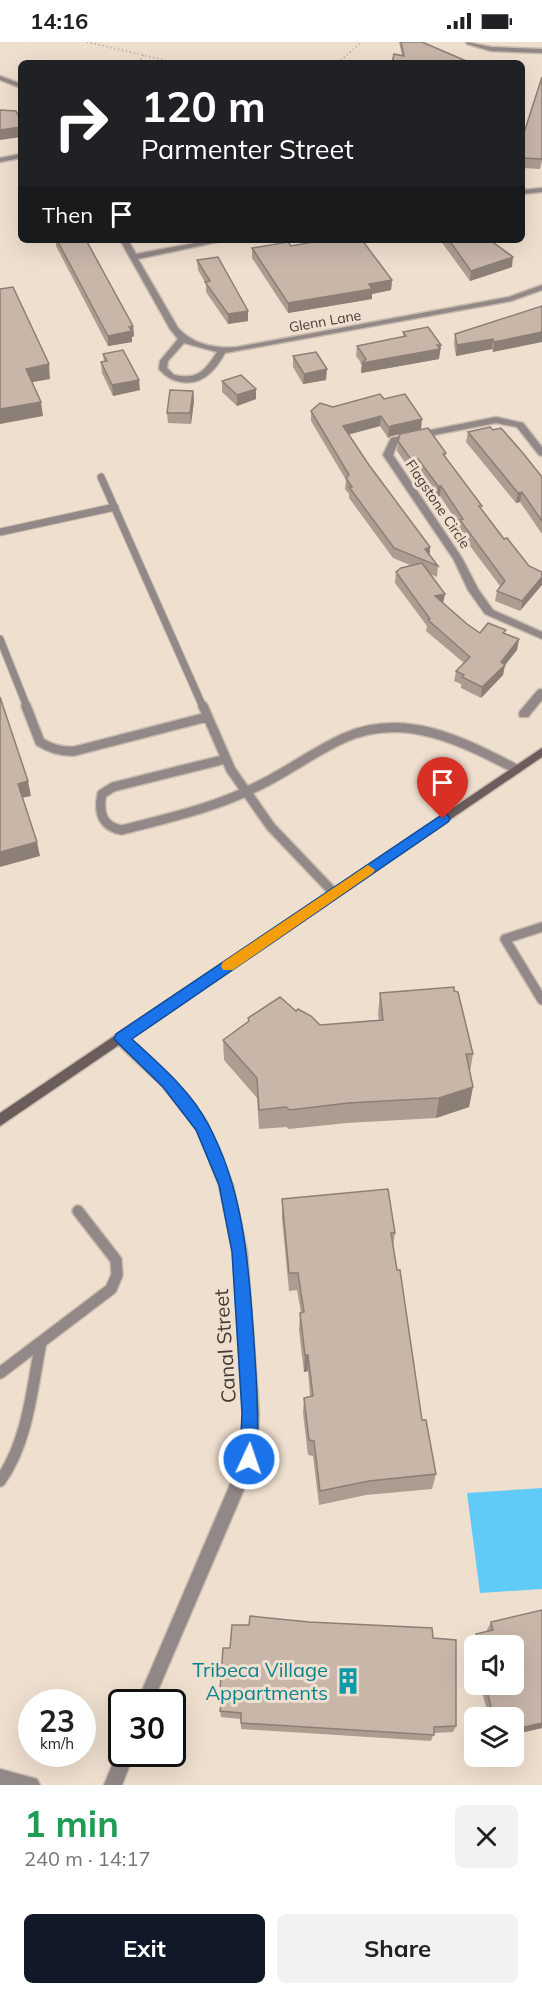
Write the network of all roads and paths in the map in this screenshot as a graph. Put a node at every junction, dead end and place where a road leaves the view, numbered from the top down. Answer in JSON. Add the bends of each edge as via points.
{"nodes":[{"id":1,"x":87,"y":42,"type":"edge"},
{"id":2,"x":362,"y":42,"type":"edge"},
{"id":3,"x":469,"y":43,"type":"edge"},
{"id":4,"x":542,"y":51,"type":"edge"},
{"id":5,"x":143,"y":55,"type":"junction"},
{"id":6,"x":345,"y":58,"type":"joint"},
{"id":7,"x":140,"y":60,"type":"edge"},
{"id":8,"x":164,"y":60,"type":"edge"},
{"id":9,"x":342,"y":60,"type":"edge"},
{"id":10,"x":0,"y":78,"type":"edge"},
{"id":11,"x":18,"y":85,"type":"edge"},
{"id":12,"x":18,"y":157,"type":"edge"},
{"id":13,"x":0,"y":160,"type":"edge"},
{"id":14,"x":542,"y":190,"type":"edge"},
{"id":15,"x":525,"y":192,"type":"edge"},
{"id":16,"x":126,"y":243,"type":"edge"},
{"id":17,"x":207,"y":243,"type":"edge"},
{"id":18,"x":134,"y":257,"type":"junction"},
{"id":19,"x":542,"y":287,"type":"edge"},
{"id":20,"x":183,"y":339,"type":"junction"},
{"id":21,"x":222,"y":351,"type":"junction"},
{"id":22,"x":542,"y":453,"type":"edge"},
{"id":23,"x":101,"y":477,"type":"dead end"},
{"id":24,"x":115,"y":507,"type":"junction"},
{"id":25,"x":0,"y":532,"type":"edge"},
{"id":26,"x":542,"y":636,"type":"edge"},
{"id":27,"x":0,"y":639,"type":"edge"},
{"id":28,"x":542,"y":693,"type":"edge"},
{"id":29,"x":524,"y":714,"type":"dead end"},
{"id":30,"x":207,"y":717,"type":"junction"},
{"id":31,"x":542,"y":752,"type":"edge"},
{"id":32,"x":226,"y":759,"type":"junction"},
{"id":33,"x":516,"y":769,"type":"junction"},
{"id":34,"x":246,"y":792,"type":"junction"},
{"id":35,"x":334,"y":893,"type":"junction"},
{"id":36,"x":542,"y":927,"type":"edge"},
{"id":37,"x":542,"y":1000,"type":"edge"},
{"id":38,"x":122,"y":1039,"type":"junction"},
{"id":39,"x":0,"y":1120,"type":"edge"},
{"id":40,"x":78,"y":1212,"type":"dead end"},
{"id":41,"x":41,"y":1342,"type":"junction"},
{"id":42,"x":0,"y":1372,"type":"edge"},
{"id":43,"x":0,"y":1481,"type":"edge"},
{"id":44,"x":152,"y":1689,"type":"edge"},
{"id":45,"x":120,"y":1767,"type":"edge"},
{"id":46,"x":0,"y":1778,"type":"edge"},
{"id":47,"x":31,"y":1785,"type":"edge"},
{"id":48,"x":113,"y":1785,"type":"edge"}],
"edges":[{"from":1,"to":5,"type":"path"},
{"from":2,"to":6,"type":"path"},
{"from":3,"to":4,"type":"street","via":[[491,49]]},
{"from":5,"to":7,"type":"path"},
{"from":5,"to":8,"type":"path"},
{"from":6,"to":9,"type":"path"},
{"from":10,"to":11,"type":"street"},
{"from":12,"to":13,"type":"street"},
{"from":14,"to":15,"type":"street"},
{"from":16,"to":18,"type":"street"},
{"from":17,"to":18,"type":"street"},
{"from":18,"to":20,"type":"street"},
{"from":19,"to":21,"type":"street","name":"Glenn Lane","via":[[511,300]]},
{"from":20,"to":21,"type":"street"},
{"from":20,"to":21,"type":"street","via":[[164,361],[164,369],[171,377],[196,380],[209,372]]},
{"from":22,"to":26,"type":"street","name":"Flagstone Circle","via":[[520,425],[496,420],[394,440],[388,455],[489,612]]},
{"from":23,"to":24,"type":"lane"},
{"from":24,"to":25,"type":"lane"},
{"from":24,"to":30,"type":"lane"},
{"from":27,"to":30,"type":"lane","via":[[40,742],[49,748],[75,751]]},
{"from":28,"to":29,"type":"street"},
{"from":30,"to":32,"type":"lane"},
{"from":31,"to":33,"type":"street"},
{"from":32,"to":34,"type":"lane"},
{"from":32,"to":34,"type":"lane","via":[[113,787],[102,794],[99,806],[105,824],[122,830],[212,806]]},
{"from":33,"to":34,"type":"lane","via":[[449,736],[416,729],[370,729],[346,737]]},
{"from":33,"to":35,"type":"street"},
{"from":34,"to":35,"type":"lane","via":[[271,827]]},
{"from":35,"to":38,"type":"street"},
{"from":36,"to":37,"type":"lane","via":[[505,939]]},
{"from":38,"to":39,"type":"street"},
{"from":38,"to":44,"type":"street","name":"Canal Street","via":[[168,1083],[202,1126],[226,1185],[240,1252],[251,1413],[249,1459]]},
{"from":40,"to":41,"type":"lane","via":[[116,1260],[117,1275],[111,1289]]},
{"from":41,"to":42,"type":"lane"},
{"from":41,"to":43,"type":"lane","via":[[18,1446],[9,1473]]},
{"from":45,"to":48,"type":"street"},
{"from":46,"to":47,"type":"street"}]}
